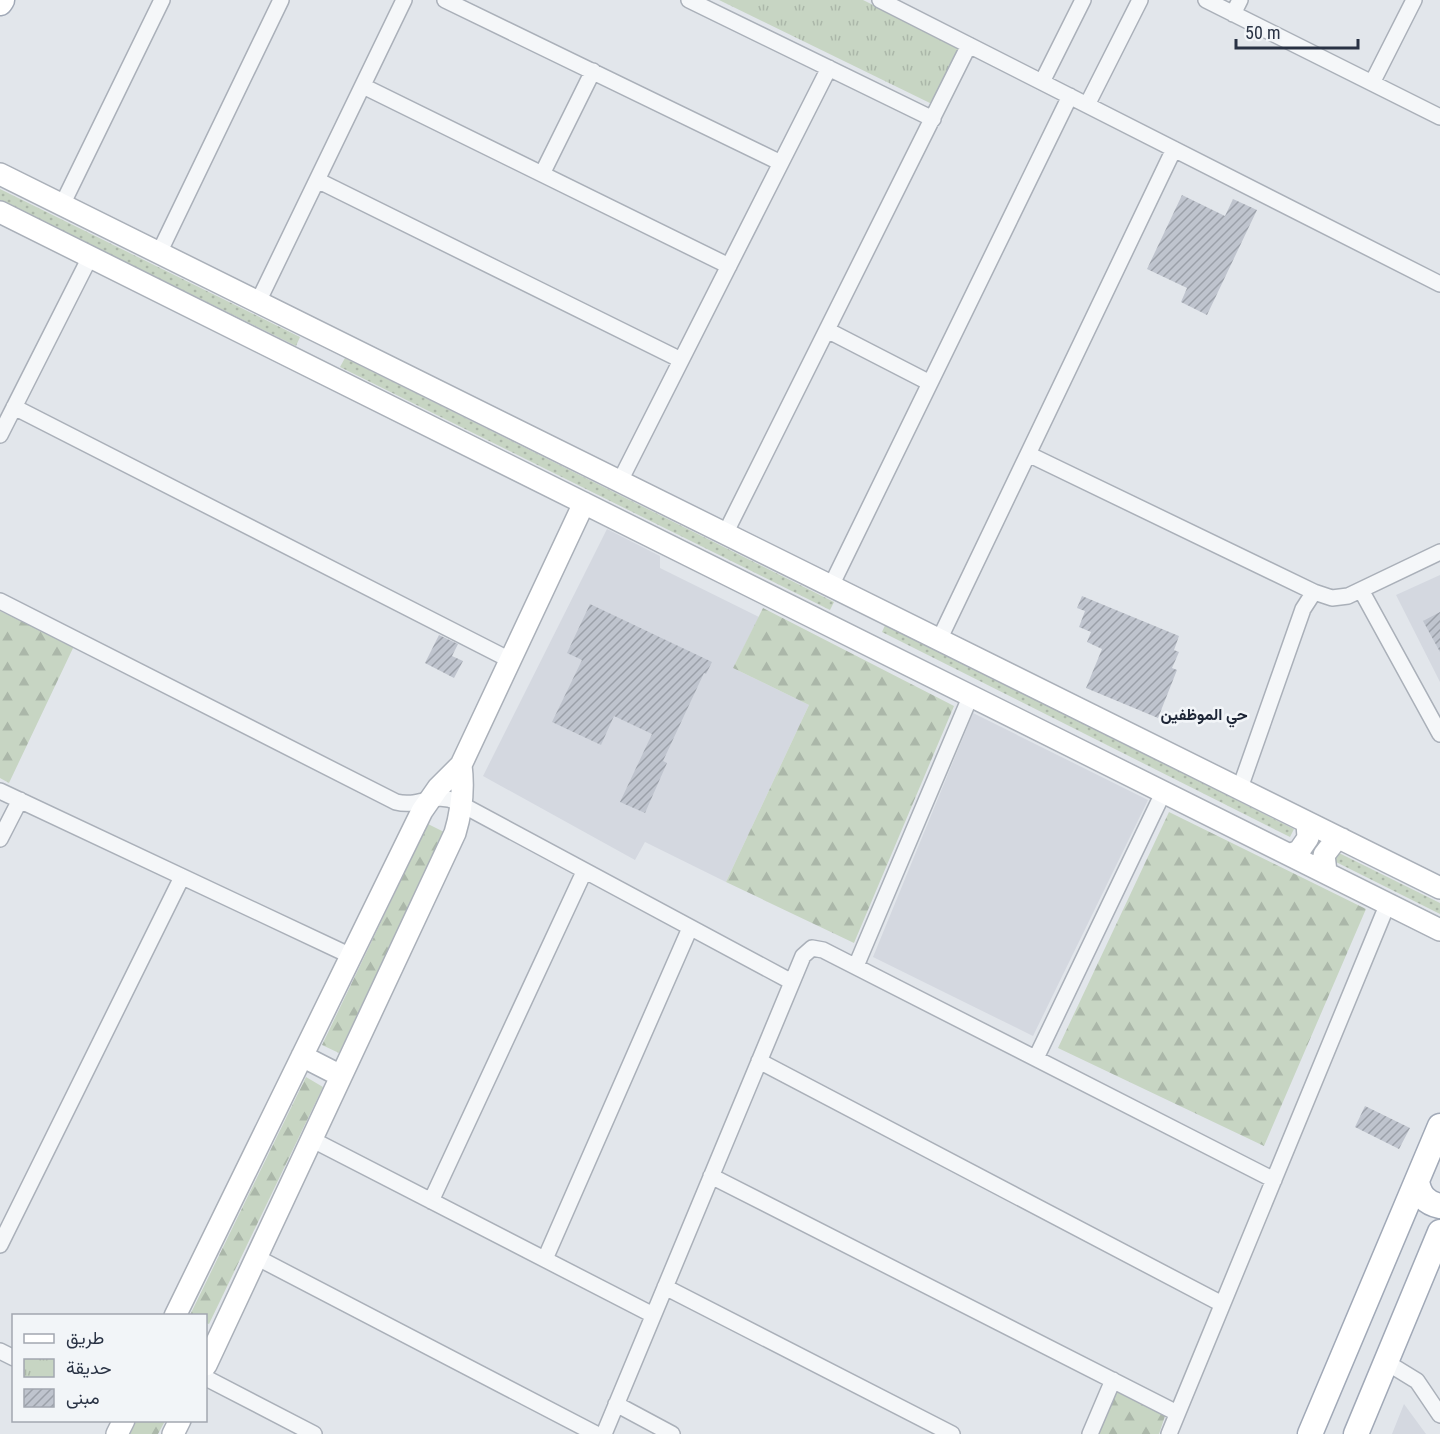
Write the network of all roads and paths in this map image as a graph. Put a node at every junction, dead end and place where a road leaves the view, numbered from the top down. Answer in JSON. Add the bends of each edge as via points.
{"nodes":[{"id":1,"x":162,"y":0,"type":"edge"},
{"id":2,"x":281,"y":0,"type":"edge"},
{"id":3,"x":404,"y":0,"type":"edge"},
{"id":4,"x":445,"y":0,"type":"edge"},
{"id":5,"x":689,"y":0,"type":"edge"},
{"id":6,"x":880,"y":0,"type":"edge"},
{"id":7,"x":1083,"y":0,"type":"edge"},
{"id":8,"x":1140,"y":0,"type":"edge"},
{"id":9,"x":1206,"y":0,"type":"edge"},
{"id":10,"x":1414,"y":0,"type":"edge"},
{"id":11,"x":1236,"y":7,"type":"edge"},
{"id":12,"x":969,"y":45,"type":"junction"},
{"id":13,"x":829,"y":68,"type":"junction"},
{"id":14,"x":593,"y":71,"type":"junction"},
{"id":15,"x":1042,"y":82,"type":"junction"},
{"id":16,"x":1372,"y":83,"type":"junction"},
{"id":17,"x":363,"y":86,"type":"junction"},
{"id":18,"x":1070,"y":96,"type":"junction"},
{"id":19,"x":1087,"y":105,"type":"junction"},
{"id":20,"x":1440,"y":117,"type":"edge"},
{"id":21,"x":933,"y":119,"type":"junction"},
{"id":22,"x":1174,"y":149,"type":"junction"},
{"id":23,"x":782,"y":163,"type":"junction"},
{"id":24,"x":0,"y":174,"type":"edge"},
{"id":25,"x":542,"y":174,"type":"junction"},
{"id":26,"x":317,"y":180,"type":"junction"},
{"id":27,"x":62,"y":205,"type":"junction"},
{"id":28,"x":0,"y":212,"type":"edge"},
{"id":29,"x":159,"y":253,"type":"junction"},
{"id":30,"x":90,"y":257,"type":"junction"},
{"id":31,"x":729,"y":266,"type":"junction"},
{"id":32,"x":1439,"y":280,"type":"edge"},
{"id":33,"x":258,"y":302,"type":"junction"},
{"id":34,"x":309,"y":327,"type":"junction"},
{"id":35,"x":827,"y":330,"type":"junction"},
{"id":36,"x":346,"y":345,"type":"junction"},
{"id":37,"x":292,"y":358,"type":"junction"},
{"id":38,"x":681,"y":360,"type":"junction"},
{"id":39,"x":330,"y":377,"type":"junction"},
{"id":40,"x":930,"y":383,"type":"junction"},
{"id":41,"x":14,"y":407,"type":"junction"},
{"id":42,"x":0,"y":435,"type":"edge"},
{"id":43,"x":1028,"y":454,"type":"junction"},
{"id":44,"x":620,"y":481,"type":"junction"},
{"id":45,"x":584,"y":503,"type":"junction"},
{"id":46,"x":725,"y":534,"type":"junction"},
{"id":47,"x":1440,"y":552,"type":"edge"},
{"id":48,"x":836,"y":589,"type":"junction"},
{"id":49,"x":1361,"y":590,"type":"junction"},
{"id":50,"x":1314,"y":592,"type":"junction"},
{"id":51,"x":0,"y":601,"type":"edge"},
{"id":52,"x":882,"y":612,"type":"junction"},
{"id":53,"x":829,"y":625,"type":"junction"},
{"id":54,"x":939,"y":640,"type":"junction"},
{"id":55,"x":863,"y":642,"type":"junction"},
{"id":56,"x":510,"y":660,"type":"junction"},
{"id":57,"x":971,"y":695,"type":"junction"},
{"id":58,"x":1440,"y":734,"type":"edge"},
{"id":59,"x":461,"y":765,"type":"junction"},
{"id":60,"x":1240,"y":788,"type":"junction"},
{"id":61,"x":0,"y":791,"type":"edge"},
{"id":62,"x":1164,"y":791,"type":"junction"},
{"id":63,"x":430,"y":799,"type":"junction"},
{"id":64,"x":20,"y":800,"type":"junction"},
{"id":65,"x":462,"y":805,"type":"junction"},
{"id":66,"x":1307,"y":822,"type":"junction"},
{"id":67,"x":0,"y":839,"type":"edge"},
{"id":68,"x":1342,"y":839,"type":"junction"},
{"id":69,"x":1291,"y":855,"type":"junction"},
{"id":70,"x":584,"y":872,"type":"junction"},
{"id":71,"x":1326,"y":872,"type":"junction"},
{"id":72,"x":182,"y":877,"type":"junction"},
{"id":73,"x":1440,"y":888,"type":"edge"},
{"id":74,"x":1388,"y":903,"type":"junction"},
{"id":75,"x":690,"y":928,"type":"junction"},
{"id":76,"x":1440,"y":930,"type":"edge"},
{"id":77,"x":351,"y":956,"type":"junction"},
{"id":78,"x":856,"y":966,"type":"junction"},
{"id":79,"x":792,"y":982,"type":"junction"},
{"id":80,"x":302,"y":1056,"type":"junction"},
{"id":81,"x":1036,"y":1058,"type":"junction"},
{"id":82,"x":759,"y":1061,"type":"junction"},
{"id":83,"x":341,"y":1076,"type":"junction"},
{"id":84,"x":1440,"y":1126,"type":"edge"},
{"id":85,"x":311,"y":1139,"type":"junction"},
{"id":86,"x":711,"y":1176,"type":"junction"},
{"id":87,"x":1274,"y":1180,"type":"junction"},
{"id":88,"x":1417,"y":1181,"type":"junction"},
{"id":89,"x":431,"y":1201,"type":"junction"},
{"id":90,"x":1440,"y":1206,"type":"edge"},
{"id":91,"x":1397,"y":1229,"type":"junction"},
{"id":92,"x":1439,"y":1234,"type":"edge"},
{"id":93,"x":0,"y":1245,"type":"edge"},
{"id":94,"x":256,"y":1257,"type":"junction"},
{"id":95,"x":545,"y":1259,"type":"junction"},
{"id":96,"x":665,"y":1287,"type":"junction"},
{"id":97,"x":1222,"y":1304,"type":"junction"},
{"id":98,"x":176,"y":1314,"type":"edge"},
{"id":99,"x":653,"y":1315,"type":"junction"},
{"id":100,"x":211,"y":1341,"type":"edge"},
{"id":101,"x":207,"y":1360,"type":"edge"},
{"id":102,"x":1386,"y":1362,"type":"junction"},
{"id":103,"x":207,"y":1379,"type":"edge"},
{"id":104,"x":1113,"y":1380,"type":"junction"},
{"id":105,"x":616,"y":1404,"type":"junction"},
{"id":106,"x":1177,"y":1413,"type":"junction"},
{"id":107,"x":1440,"y":1415,"type":"edge"},
{"id":108,"x":314,"y":1434,"type":"edge"},
{"id":109,"x":596,"y":1434,"type":"edge"},
{"id":110,"x":604,"y":1434,"type":"edge"},
{"id":111,"x":672,"y":1434,"type":"edge"},
{"id":112,"x":952,"y":1434,"type":"edge"},
{"id":113,"x":1090,"y":1434,"type":"edge"},
{"id":114,"x":1169,"y":1434,"type":"edge"},
{"id":115,"x":1311,"y":1434,"type":"edge"},
{"id":116,"x":1356,"y":1434,"type":"edge"}],
"edges":[{"from":1,"to":27,"type":"street"},
{"from":2,"to":29,"type":"street"},
{"from":3,"to":17,"type":"street"},
{"from":4,"to":14,"type":"street"},
{"from":5,"to":13,"type":"street"},
{"from":6,"to":12,"type":"street"},
{"from":7,"to":15,"type":"street"},
{"from":8,"to":19,"type":"street"},
{"from":9,"to":11,"type":"street"},
{"from":10,"to":16,"type":"street"},
{"from":11,"to":16,"type":"street"},
{"from":12,"to":15,"type":"street"},
{"from":12,"to":21,"type":"street"},
{"from":13,"to":21,"type":"street"},
{"from":13,"to":23,"type":"street"},
{"from":14,"to":23,"type":"street"},
{"from":14,"to":25,"type":"street"},
{"from":15,"to":18,"type":"street"},
{"from":16,"to":20,"type":"street"},
{"from":17,"to":25,"type":"street"},
{"from":17,"to":26,"type":"street"},
{"from":18,"to":19,"type":"street"},
{"from":18,"to":40,"type":"street"},
{"from":19,"to":22,"type":"street"},
{"from":21,"to":35,"type":"street"},
{"from":22,"to":32,"type":"street"},
{"from":22,"to":43,"type":"street"},
{"from":23,"to":31,"type":"street"},
{"from":24,"to":27,"type":"main road"},
{"from":25,"to":31,"type":"street"},
{"from":26,"to":33,"type":"street"},
{"from":26,"to":38,"type":"street"},
{"from":27,"to":29,"type":"main road"},
{"from":28,"to":30,"type":"main road"},
{"from":29,"to":33,"type":"main road"},
{"from":30,"to":37,"type":"main road"},
{"from":30,"to":41,"type":"street"},
{"from":31,"to":38,"type":"street"},
{"from":33,"to":34,"type":"main road"},
{"from":34,"to":36,"type":"main road"},
{"from":34,"to":37,"type":"main road","via":[[306,350]]},
{"from":35,"to":40,"type":"street"},
{"from":35,"to":46,"type":"street"},
{"from":36,"to":39,"type":"main road","via":[[333,354],[328,369]]},
{"from":36,"to":44,"type":"main road"},
{"from":37,"to":39,"type":"main road"},
{"from":38,"to":44,"type":"street"},
{"from":39,"to":45,"type":"main road"},
{"from":40,"to":48,"type":"street"},
{"from":41,"to":42,"type":"street"},
{"from":41,"to":56,"type":"street"},
{"from":43,"to":50,"type":"street"},
{"from":43,"to":54,"type":"street"},
{"from":44,"to":46,"type":"main road"},
{"from":45,"to":53,"type":"main road"},
{"from":45,"to":56,"type":"main road"},
{"from":46,"to":48,"type":"main road"},
{"from":47,"to":49,"type":"street"},
{"from":48,"to":52,"type":"main road"},
{"from":48,"to":53,"type":"main road","via":[[844,607]]},
{"from":49,"to":50,"type":"street","via":[[1332,598]]},
{"from":49,"to":58,"type":"street"},
{"from":50,"to":60,"type":"street","via":[[1303,609]]},
{"from":51,"to":63,"type":"street","via":[[396,802],[413,804]]},
{"from":52,"to":54,"type":"main road"},
{"from":52,"to":55,"type":"main road","via":[[868,619]]},
{"from":53,"to":55,"type":"main road"},
{"from":54,"to":60,"type":"main road"},
{"from":55,"to":57,"type":"main road"},
{"from":56,"to":59,"type":"main road"},
{"from":57,"to":62,"type":"main road"},
{"from":57,"to":78,"type":"street"},
{"from":59,"to":63,"type":"main road"},
{"from":59,"to":65,"type":"main road"},
{"from":60,"to":66,"type":"main road"},
{"from":61,"to":64,"type":"street"},
{"from":62,"to":69,"type":"main road"},
{"from":62,"to":81,"type":"street"},
{"from":63,"to":65,"type":"street","via":[[443,797]]},
{"from":63,"to":77,"type":"main road"},
{"from":64,"to":67,"type":"street"},
{"from":64,"to":72,"type":"street"},
{"from":65,"to":70,"type":"street"},
{"from":65,"to":83,"type":"main road","via":[[454,833]]},
{"from":66,"to":68,"type":"main road"},
{"from":66,"to":69,"type":"main road","via":[[1308,838]]},
{"from":68,"to":71,"type":"main road","via":[[1334,842],[1324,855]]},
{"from":68,"to":73,"type":"main road"},
{"from":69,"to":71,"type":"main road"},
{"from":70,"to":75,"type":"street"},
{"from":70,"to":89,"type":"street"},
{"from":71,"to":74,"type":"main road"},
{"from":72,"to":77,"type":"street"},
{"from":72,"to":93,"type":"street"},
{"from":74,"to":76,"type":"main road"},
{"from":74,"to":87,"type":"street"},
{"from":75,"to":79,"type":"street"},
{"from":75,"to":95,"type":"street"},
{"from":77,"to":80,"type":"main road"},
{"from":78,"to":79,"type":"street","via":[[820,948],[812,948],[803,956]]},
{"from":78,"to":81,"type":"street"},
{"from":79,"to":82,"type":"street"},
{"from":80,"to":83,"type":"main road"},
{"from":80,"to":98,"type":"main road"},
{"from":81,"to":87,"type":"street"},
{"from":82,"to":86,"type":"street"},
{"from":82,"to":97,"type":"street"},
{"from":83,"to":85,"type":"main road"},
{"from":84,"to":88,"type":"main road"},
{"from":85,"to":89,"type":"street"},
{"from":85,"to":94,"type":"main road"},
{"from":86,"to":96,"type":"street"},
{"from":86,"to":104,"type":"street"},
{"from":87,"to":97,"type":"street"},
{"from":88,"to":90,"type":"main road","via":[[1424,1199]]},
{"from":88,"to":91,"type":"main road"},
{"from":89,"to":95,"type":"street"},
{"from":91,"to":92,"type":"main road","via":[[1414,1221]]},
{"from":91,"to":115,"type":"main road"},
{"from":92,"to":102,"type":"main road"},
{"from":94,"to":100,"type":"main road"},
{"from":94,"to":109,"type":"street"},
{"from":95,"to":99,"type":"street"},
{"from":96,"to":99,"type":"street"},
{"from":96,"to":112,"type":"street"},
{"from":97,"to":106,"type":"street"},
{"from":99,"to":105,"type":"street"},
{"from":100,"to":101,"type":"main road"},
{"from":102,"to":107,"type":"street","via":[[1417,1381]]},
{"from":102,"to":116,"type":"main road"},
{"from":103,"to":108,"type":"street"},
{"from":104,"to":106,"type":"street"},
{"from":104,"to":113,"type":"street"},
{"from":105,"to":110,"type":"street"},
{"from":105,"to":111,"type":"street"},
{"from":106,"to":114,"type":"street"}]}
